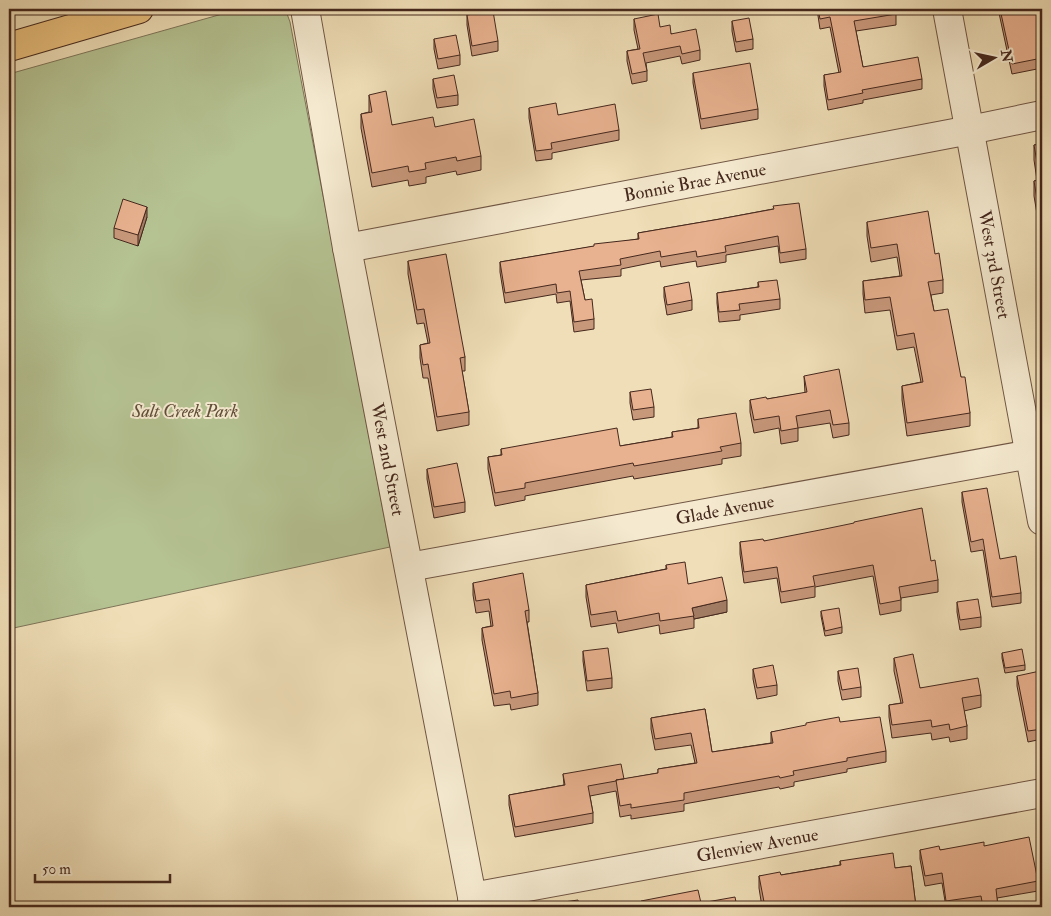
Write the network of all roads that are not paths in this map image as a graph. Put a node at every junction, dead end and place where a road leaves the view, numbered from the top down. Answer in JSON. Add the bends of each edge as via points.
{"nodes":[{"id":1,"x":139,"y":9,"type":"edge"},
{"id":2,"x":305,"y":9,"type":"edge"},
{"id":3,"x":947,"y":9,"type":"edge"},
{"id":4,"x":9,"y":47,"type":"edge"},
{"id":5,"x":1042,"y":115,"type":"edge"},
{"id":6,"x":970,"y":130,"type":"junction"},
{"id":7,"x":347,"y":248,"type":"junction"},
{"id":8,"x":1036,"y":453,"type":"edge"},
{"id":9,"x":1042,"y":521,"type":"edge"},
{"id":10,"x":409,"y":567,"type":"junction"},
{"id":11,"x":1042,"y":793,"type":"edge"},
{"id":12,"x":473,"y":902,"type":"edge"}],
"edges":[{"from":1,"to":4,"type":"highway"},
{"from":2,"to":7,"type":"street","name":"West 2nd Street"},
{"from":3,"to":6,"type":"street","name":"West 3rd Street"},
{"from":5,"to":6,"type":"street","name":"Bonnie Brae Avenue"},
{"from":6,"to":7,"type":"street","name":"Bonnie Brae Avenue"},
{"from":6,"to":8,"type":"street","name":"West 3rd Street"},
{"from":7,"to":10,"type":"street","name":"West 2nd Street"},
{"from":8,"to":9,"type":"street","name":"West 3rd Street"},
{"from":8,"to":10,"type":"street","name":"Glade Avenue"},
{"from":10,"to":12,"type":"street","name":"West 2nd Street"},
{"from":11,"to":12,"type":"street","name":"Glenview Avenue"}]}
